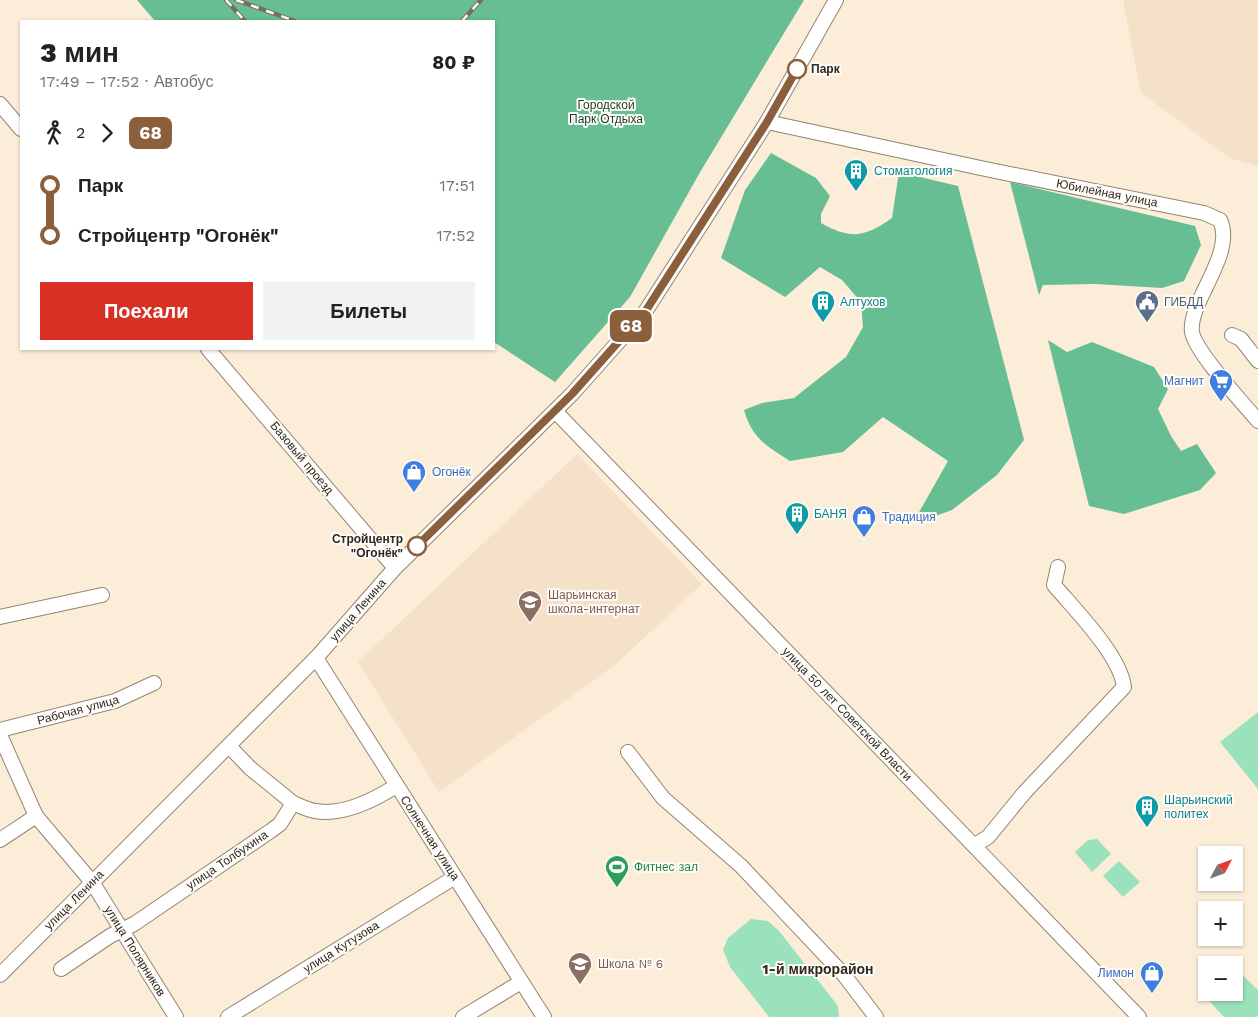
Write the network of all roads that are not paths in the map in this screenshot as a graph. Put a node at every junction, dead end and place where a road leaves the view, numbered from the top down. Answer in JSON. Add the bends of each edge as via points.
{"nodes":[{"id":1,"x":836,"y":0,"type":"edge"},
{"id":2,"x":0,"y":104,"type":"edge"},
{"id":3,"x":767,"y":122,"type":"junction"},
{"id":4,"x":20,"y":128,"type":"edge"},
{"id":5,"x":1232,"y":335,"type":"dead end"},
{"id":6,"x":209,"y":350,"type":"edge"},
{"id":7,"x":1258,"y":361,"type":"edge"},
{"id":8,"x":555,"y":411,"type":"junction"},
{"id":9,"x":1258,"y":421,"type":"edge"},
{"id":10,"x":1058,"y":567,"type":"dead end"},
{"id":11,"x":395,"y":568,"type":"junction"},
{"id":12,"x":102,"y":595,"type":"dead end"},
{"id":13,"x":0,"y":617,"type":"edge"},
{"id":14,"x":316,"y":658,"type":"junction"},
{"id":15,"x":154,"y":683,"type":"dead end"},
{"id":16,"x":0,"y":730,"type":"edge"},
{"id":17,"x":0,"y":735,"type":"edge"},
{"id":18,"x":229,"y":746,"type":"junction"},
{"id":19,"x":628,"y":752,"type":"dead end"},
{"id":20,"x":396,"y":786,"type":"junction"},
{"id":21,"x":293,"y":803,"type":"junction"},
{"id":22,"x":36,"y":816,"type":"junction"},
{"id":23,"x":0,"y":840,"type":"edge"},
{"id":24,"x":975,"y":845,"type":"junction"},
{"id":25,"x":455,"y":876,"type":"junction"},
{"id":26,"x":92,"y":882,"type":"junction"},
{"id":27,"x":122,"y":930,"type":"junction"},
{"id":28,"x":61,"y":969,"type":"dead end"},
{"id":29,"x":0,"y":974,"type":"edge"},
{"id":30,"x":522,"y":982,"type":"junction"},
{"id":31,"x":176,"y":1017,"type":"edge"},
{"id":32,"x":228,"y":1017,"type":"edge"},
{"id":33,"x":463,"y":1017,"type":"edge"},
{"id":34,"x":544,"y":1017,"type":"edge"},
{"id":35,"x":876,"y":1017,"type":"edge"},
{"id":36,"x":1139,"y":1017,"type":"edge"}],
"edges":[{"from":1,"to":3,"type":"street","name":"улица Ленина"},
{"from":2,"to":4,"type":"street"},
{"from":3,"to":8,"type":"street","name":"улица Ленина","via":[[645,312]]},
{"from":3,"to":9,"type":"street","name":"Юбилейная улица","via":[[1204,213],[1220,220],[1224,228],[1223,243],[1195,315],[1192,332],[1198,347]]},
{"from":5,"to":7,"type":"street","via":[[1241,339]]},
{"from":6,"to":11,"type":"street","name":"Базовый проезд"},
{"from":8,"to":11,"type":"street","name":"улица Ленина"},
{"from":8,"to":24,"type":"street","name":"улица 50 лет Советской Власти"},
{"from":10,"to":24,"type":"street","via":[[1054,585],[1113,658],[1122,675],[1124,688],[988,837]]},
{"from":11,"to":14,"type":"street","name":"улица Ленина"},
{"from":12,"to":13,"type":"street"},
{"from":14,"to":18,"type":"street","name":"улица Ленина"},
{"from":14,"to":20,"type":"street","name":"Солнечная улица"},
{"from":15,"to":16,"type":"street","name":"Рабочая улица","via":[[115,701]]},
{"from":17,"to":22,"type":"street","name":"улица Полярников"},
{"from":18,"to":21,"type":"street"},
{"from":18,"to":26,"type":"street","name":"улица Ленина"},
{"from":19,"to":35,"type":"street","via":[[663,798],[741,866],[838,968]]},
{"from":20,"to":21,"type":"street","via":[[372,800],[333,812],[314,811]]},
{"from":20,"to":25,"type":"street","name":"Солнечная улица"},
{"from":21,"to":27,"type":"street","name":"улица Толбухина","via":[[280,824]]},
{"from":22,"to":23,"type":"street"},
{"from":22,"to":26,"type":"street","name":"улица Полярников"},
{"from":24,"to":36,"type":"street","name":"улица 50 лет Советской Власти"},
{"from":25,"to":30,"type":"street","name":"Солнечная улица"},
{"from":25,"to":32,"type":"street","name":"улица Кутузова"},
{"from":26,"to":27,"type":"street","name":"улица Полярников"},
{"from":26,"to":29,"type":"street","name":"улица Ленина"},
{"from":27,"to":28,"type":"street","name":"улица Толбухина"},
{"from":27,"to":31,"type":"street","name":"улица Полярников"},
{"from":30,"to":33,"type":"street"},
{"from":30,"to":34,"type":"street","name":"Солнечная улица"}]}
